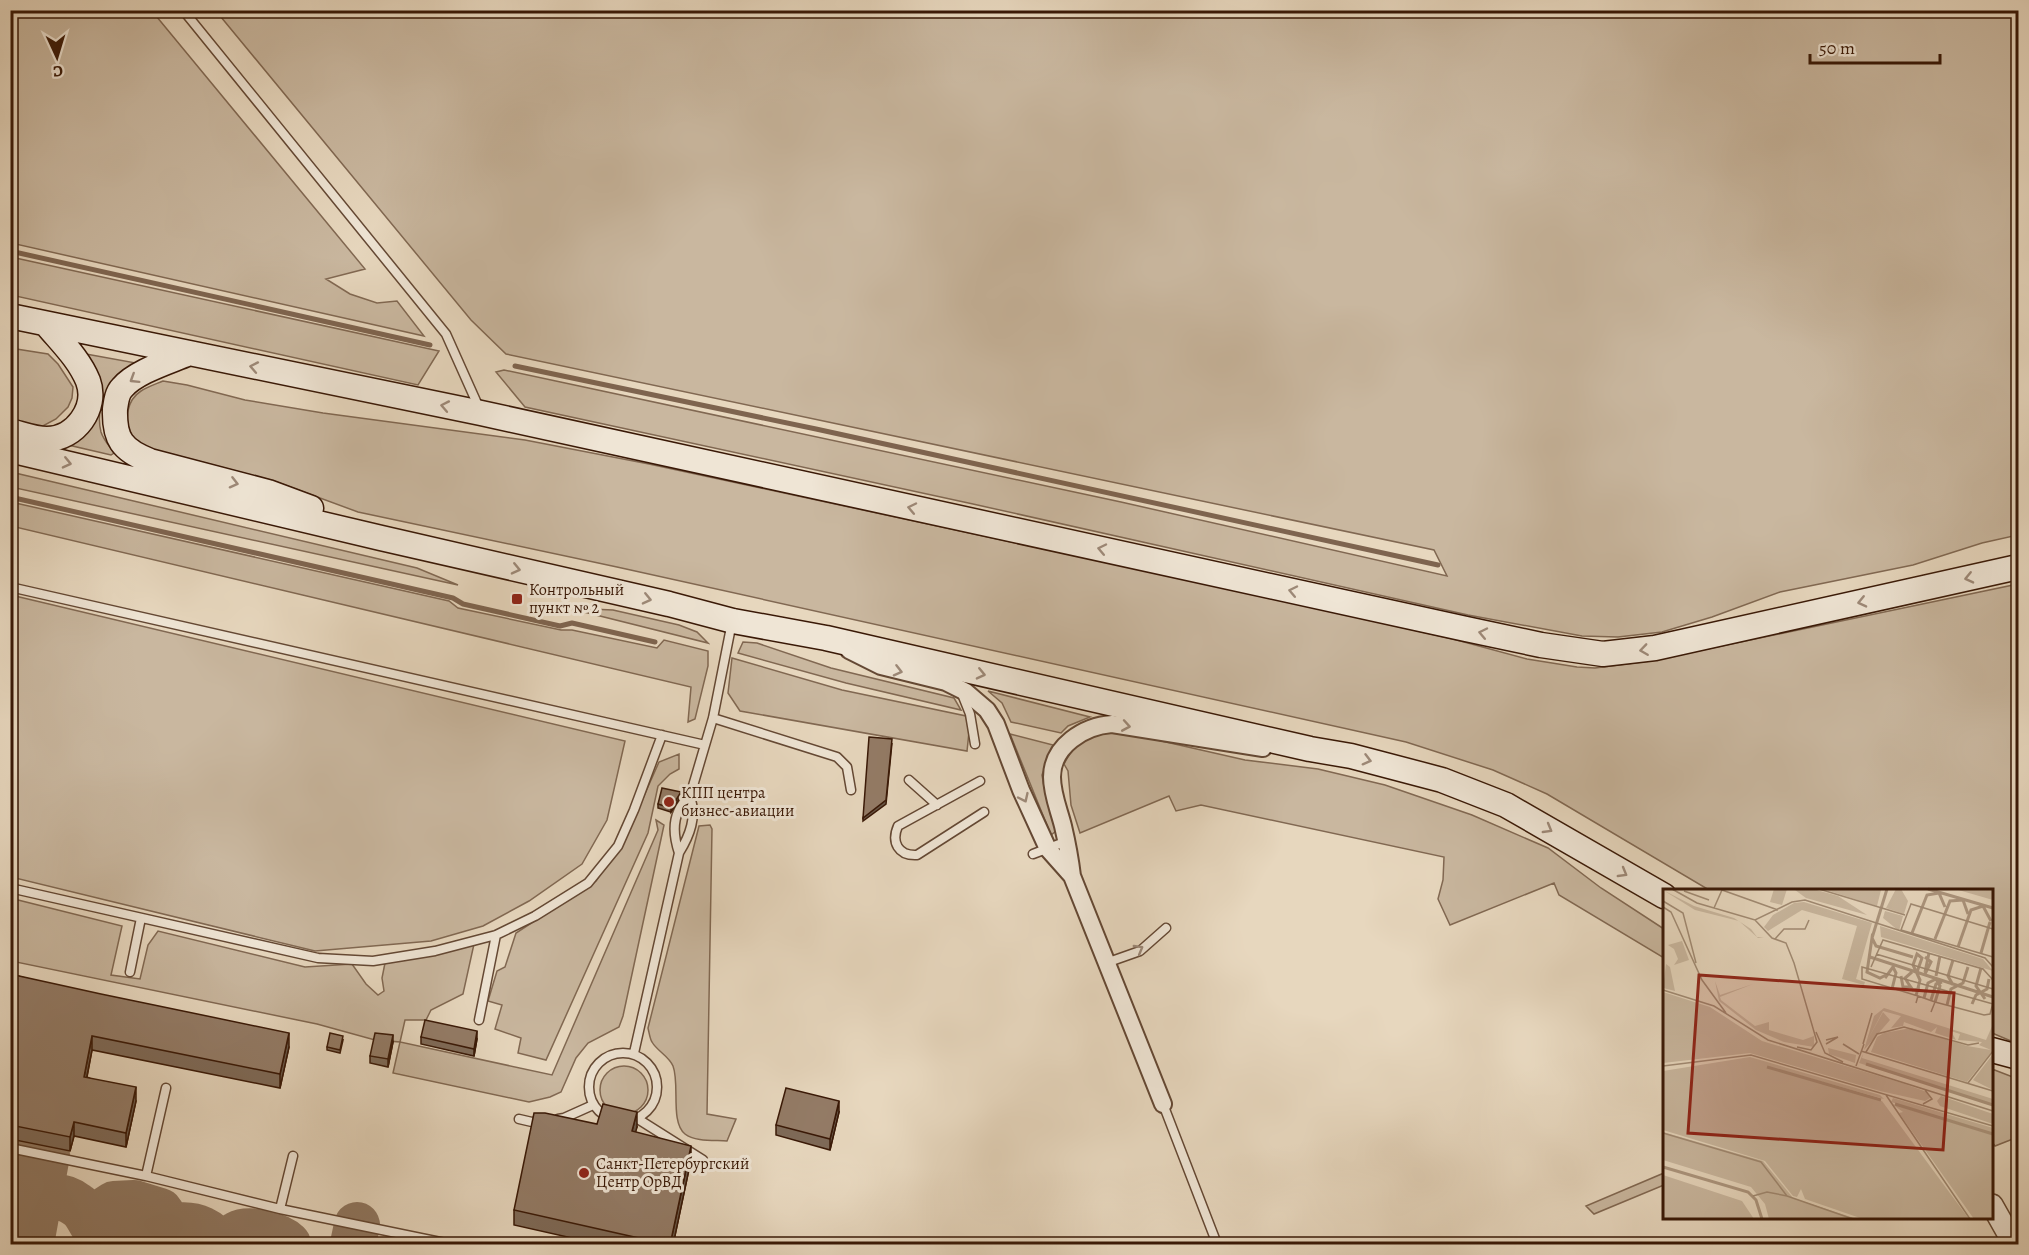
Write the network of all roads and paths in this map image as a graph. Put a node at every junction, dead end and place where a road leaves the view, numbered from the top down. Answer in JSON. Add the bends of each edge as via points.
{"nodes":[{"id":1,"x":183,"y":10,"type":"edge"},
{"id":2,"x":10,"y":316,"type":"edge"},
{"id":3,"x":47,"y":325,"type":"junction"},
{"id":4,"x":187,"y":354,"type":"junction"},
{"id":5,"x":482,"y":413,"type":"junction"},
{"id":6,"x":10,"y":431,"type":"edge"},
{"id":7,"x":10,"y":450,"type":"edge"},
{"id":8,"x":412,"y":545,"type":"junction"},
{"id":9,"x":2019,"y":567,"type":"edge"},
{"id":10,"x":10,"y":588,"type":"edge"},
{"id":11,"x":733,"y":621,"type":"junction"},
{"id":12,"x":826,"y":638,"type":"junction"},
{"id":13,"x":959,"y":688,"type":"junction"},
{"id":14,"x":714,"y":718,"type":"junction"},
{"id":15,"x":662,"y":735,"type":"junction"},
{"id":16,"x":975,"y":744,"type":"dead end"},
{"id":17,"x":705,"y":745,"type":"junction"},
{"id":18,"x":1310,"y":749,"type":"junction"},
{"id":19,"x":909,"y":780,"type":"dead end"},
{"id":20,"x":980,"y":781,"type":"dead end"},
{"id":21,"x":851,"y":790,"type":"dead end"},
{"id":22,"x":690,"y":796,"type":"junction"},
{"id":23,"x":937,"y":805,"type":"junction"},
{"id":24,"x":984,"y":812,"type":"dead end"},
{"id":25,"x":1067,"y":841,"type":"junction"},
{"id":26,"x":1040,"y":852,"type":"junction"},
{"id":27,"x":679,"y":853,"type":"junction"},
{"id":28,"x":1072,"y":876,"type":"junction"},
{"id":29,"x":10,"y":888,"type":"edge"},
{"id":30,"x":1663,"y":895,"type":"edge"},
{"id":31,"x":141,"y":918,"type":"junction"},
{"id":32,"x":1166,"y":928,"type":"dead end"},
{"id":33,"x":496,"y":935,"type":"junction"},
{"id":34,"x":1106,"y":963,"type":"junction"},
{"id":35,"x":130,"y":972,"type":"dead end"},
{"id":36,"x":479,"y":1020,"type":"dead end"},
{"id":37,"x":1993,"y":1050,"type":"edge"},
{"id":38,"x":633,"y":1053,"type":"junction"},
{"id":39,"x":2019,"y":1057,"type":"edge"},
{"id":40,"x":166,"y":1088,"type":"dead end"},
{"id":41,"x":1163,"y":1104,"type":"joint"},
{"id":42,"x":593,"y":1105,"type":"junction"},
{"id":43,"x":519,"y":1119,"type":"dead end"},
{"id":44,"x":638,"y":1119,"type":"junction"},
{"id":45,"x":10,"y":1148,"type":"edge"},
{"id":46,"x":293,"y":1156,"type":"dead end"},
{"id":47,"x":702,"y":1160,"type":"dead end"},
{"id":48,"x":146,"y":1176,"type":"junction"},
{"id":49,"x":1993,"y":1206,"type":"edge"},
{"id":50,"x":280,"y":1209,"type":"junction"},
{"id":51,"x":450,"y":1245,"type":"edge"},
{"id":52,"x":1217,"y":1245,"type":"edge"},
{"id":53,"x":2014,"y":1245,"type":"edge"}],
"edges":[{"from":1,"to":5,"type":"lane","via":[[446,334]]},
{"from":2,"to":3,"type":"main road"},
{"from":3,"to":4,"type":"main road"},
{"from":3,"to":6,"type":"main road","via":[[77,360],[89,382],[87,414],[64,435],[46,439]]},
{"from":5,"to":4,"type":"main road","one_way":true},
{"from":4,"to":8,"type":"main road","one_way":true,"via":[[145,372],[121,388],[116,401],[115,428],[134,455],[268,492]]},
{"from":9,"to":5,"type":"main road","one_way":true,"via":[[1654,648],[1603,654],[1498,636]]},
{"from":7,"to":8,"type":"main road","one_way":true},
{"from":8,"to":11,"type":"main road","one_way":true},
{"from":10,"to":15,"type":"lane"},
{"from":11,"to":12,"type":"main road"},
{"from":11,"to":14,"type":"lane"},
{"from":12,"to":13,"type":"street","one_way":true,"via":[[881,666]]},
{"from":12,"to":18,"type":"main road","one_way":true},
{"from":13,"to":16,"type":"lane","via":[[970,714]]},
{"from":13,"to":26,"type":"street","one_way":true,"via":[[987,710],[996,724]]},
{"from":14,"to":17,"type":"lane"},
{"from":14,"to":21,"type":"lane","via":[[837,757],[847,767]]},
{"from":15,"to":17,"type":"lane"},
{"from":15,"to":33,"type":"lane","via":[[618,846],[596,874],[544,910]]},
{"from":17,"to":22,"type":"lane"},
{"from":25,"to":18,"type":"street","one_way":true,"via":[[1053,788],[1054,763],[1071,739],[1094,728],[1112,724],[1266,749]]},
{"from":18,"to":30,"type":"main road","one_way":true,"via":[[1442,780],[1506,805]]},
{"from":19,"to":23,"type":"lane"},
{"from":20,"to":23,"type":"lane"},
{"from":22,"to":27,"type":"lane","via":[[694,809],[692,824]]},
{"from":22,"to":27,"type":"lane","via":[[680,804],[675,819],[673,836]]},
{"from":23,"to":24,"type":"lane","via":[[898,826],[894,835],[900,850],[917,855]]},
{"from":25,"to":26,"type":"lane"},
{"from":25,"to":28,"type":"street"},
{"from":26,"to":28,"type":"street"},
{"from":27,"to":38,"type":"lane"},
{"from":28,"to":34,"type":"street"},
{"from":29,"to":31,"type":"lane"},
{"from":31,"to":33,"type":"lane","via":[[318,958],[374,961]]},
{"from":31,"to":35,"type":"lane"},
{"from":34,"to":32,"type":"lane","one_way":true,"via":[[1140,951]]},
{"from":33,"to":36,"type":"lane"},
{"from":34,"to":41,"type":"street"},
{"from":37,"to":39,"type":"main road"},
{"from":38,"to":42,"type":"lane","via":[[617,1053],[602,1059],[591,1073],[588,1089]]},
{"from":38,"to":44,"type":"lane","via":[[648,1062],[657,1076],[658,1093],[651,1108]]},
{"from":40,"to":48,"type":"lane"},
{"from":41,"to":52,"type":"lane"},
{"from":42,"to":43,"type":"lane","via":[[564,1118],[532,1122]]},
{"from":42,"to":44,"type":"lane","via":[[605,1117],[621,1122]]},
{"from":44,"to":47,"type":"lane"},
{"from":45,"to":48,"type":"lane"},
{"from":46,"to":50,"type":"lane"},
{"from":48,"to":50,"type":"lane"},
{"from":49,"to":53,"type":"street"},
{"from":50,"to":51,"type":"lane"}]}
